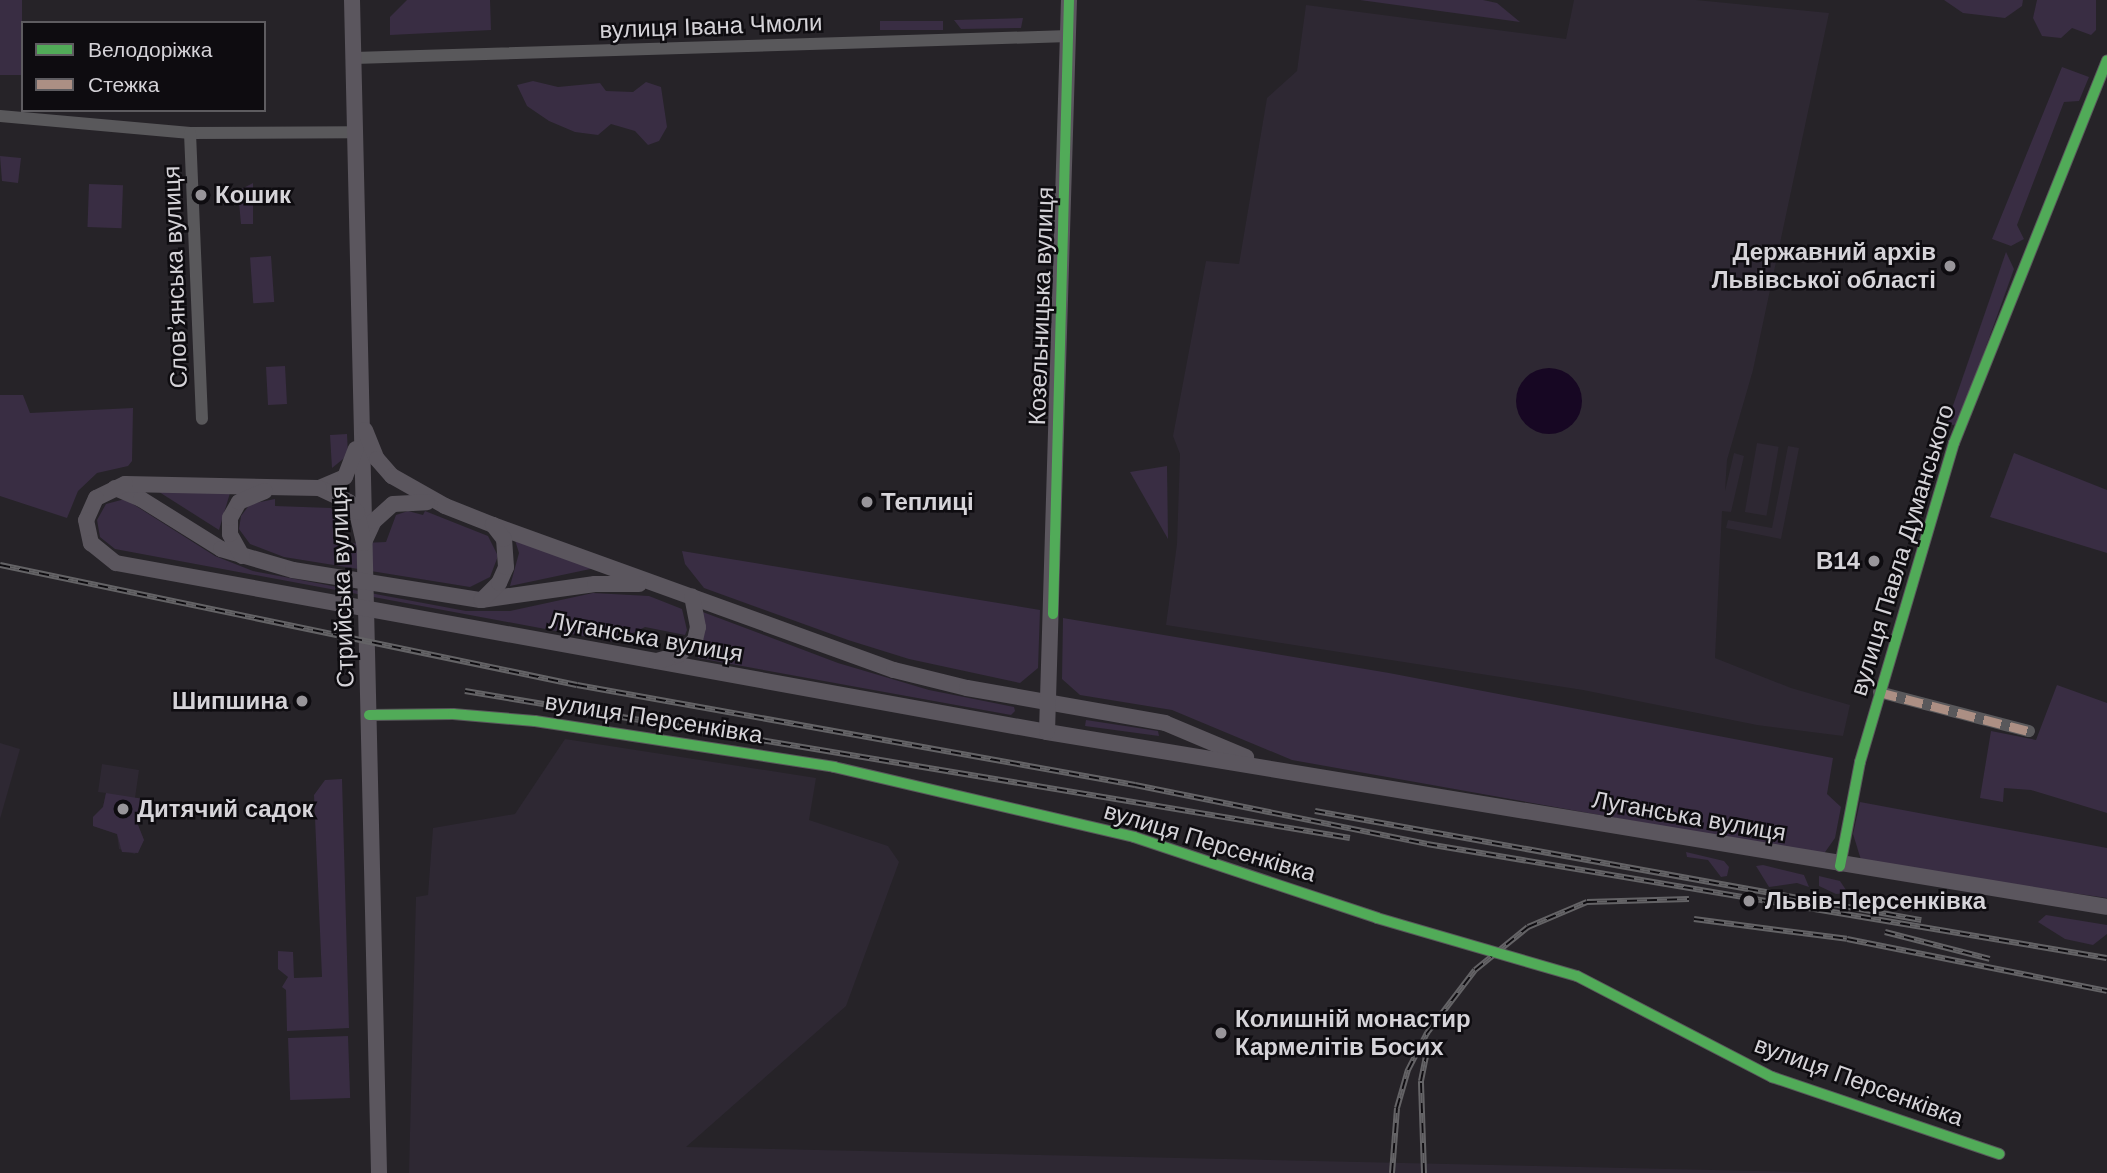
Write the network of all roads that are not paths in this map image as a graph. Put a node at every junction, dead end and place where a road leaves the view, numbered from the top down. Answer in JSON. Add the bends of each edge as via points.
{"nodes":[{"id":1,"x":352,"y":0,"type":"edge"},
{"id":2,"x":1069,"y":0,"type":"edge"},
{"id":3,"x":1069,"y":36,"type":"junction"},
{"id":4,"x":354,"y":58,"type":"junction"},
{"id":5,"x":2107,"y":60,"type":"edge"},
{"id":6,"x":0,"y":116,"type":"edge"},
{"id":7,"x":355,"y":132,"type":"junction"},
{"id":8,"x":190,"y":133,"type":"junction"},
{"id":9,"x":360,"y":409,"type":"junction"},
{"id":10,"x":202,"y":419,"type":"dead end"},
{"id":11,"x":109,"y":488,"type":"junction"},
{"id":12,"x":279,"y":488,"type":"junction"},
{"id":13,"x":319,"y":488,"type":"junction"},
{"id":14,"x":445,"y":506,"type":"junction"},
{"id":15,"x":493,"y":525,"type":"junction"},
{"id":16,"x":364,"y":543,"type":"junction"},
{"id":17,"x":242,"y":556,"type":"junction"},
{"id":18,"x":660,"y":587,"type":"junction"},
{"id":19,"x":692,"y":597,"type":"junction"},
{"id":20,"x":481,"y":600,"type":"junction"},
{"id":21,"x":653,"y":662,"type":"junction"},
{"id":22,"x":1879,"y":692,"type":"junction"},
{"id":23,"x":1049,"y":703,"type":"junction"},
{"id":24,"x":369,"y":715,"type":"junction"},
{"id":25,"x":2029,"y":731,"type":"dead end"},
{"id":26,"x":1047,"y":732,"type":"junction"},
{"id":27,"x":1264,"y":765,"type":"junction"},
{"id":28,"x":1840,"y":866,"type":"junction"},
{"id":29,"x":2107,"y":907,"type":"edge"},
{"id":30,"x":1999,"y":1154,"type":"dead end"},
{"id":31,"x":379,"y":1173,"type":"edge"}],
"edges":[{"from":1,"to":4,"type":"main road","name":"Стрийська вулиця"},
{"from":2,"to":3,"type":"main road","name":"Козельницька вулиця"},
{"from":3,"to":4,"type":"street","name":"вулиця Івана Чмоли"},
{"from":3,"to":23,"type":"main road","name":"Козельницька вулиця"},
{"from":4,"to":7,"type":"main road","name":"Стрийська вулиця"},
{"from":5,"to":22,"type":"street","name":"вулиця Павла Думанського","via":[[1955,443]]},
{"from":6,"to":8,"type":"street"},
{"from":7,"to":8,"type":"street"},
{"from":7,"to":9,"type":"main road","name":"Стрийська вулиця"},
{"from":8,"to":10,"type":"street","name":"Словʼянська вулиця"},
{"from":9,"to":13,"type":"main road","via":[[356,456],[349,472]]},
{"from":9,"to":14,"type":"main road","name":"Луганська вулиця","via":[[371,448],[384,468],[410,489]]},
{"from":9,"to":16,"type":"main road","name":"Стрийська вулиця"},
{"from":11,"to":12,"type":"main road","via":[[133,484]]},
{"from":11,"to":17,"type":"main road","name":"Луганська вулиця","via":[[130,493],[209,543]]},
{"from":11,"to":21,"type":"main road","name":"Луганська вулиця","via":[[91,504],[87,534],[101,555],[116,562]]},
{"from":12,"to":13,"type":"main road"},
{"from":12,"to":17,"type":"main road","via":[[248,496],[233,510],[230,534]]},
{"from":13,"to":16,"type":"main road","via":[[349,502],[357,512]]},
{"from":14,"to":15,"type":"main road","name":"Луганська вулиця"},
{"from":14,"to":16,"type":"main road","name":"Луганська вулиця","via":[[407,500],[393,504],[374,520]]},
{"from":15,"to":18,"type":"main road","name":"Луганська вулиця"},
{"from":15,"to":20,"type":"main road","via":[[504,539],[506,567],[494,590]]},
{"from":16,"to":24,"type":"main road","name":"Стрийська вулиця"},
{"from":17,"to":20,"type":"main road","name":"Луганська вулиця","via":[[293,570]]},
{"from":18,"to":19,"type":"main road","name":"Луганська вулиця"},
{"from":18,"to":20,"type":"main road","name":"Луганська вулиця","via":[[595,584]]},
{"from":19,"to":21,"type":"main road","via":[[698,627],[695,640],[678,655]]},
{"from":19,"to":23,"type":"main road","name":"Луганська вулиця","via":[[894,670]]},
{"from":21,"to":26,"type":"main road","name":"Луганська вулиця"},
{"from":22,"to":25,"type":"street"},
{"from":22,"to":28,"type":"street","name":"вулиця Павла Думанського"},
{"from":23,"to":26,"type":"main road","name":"Козельницька вулиця"},
{"from":23,"to":27,"type":"main road","name":"Луганська вулиця","via":[[1166,723]]},
{"from":24,"to":30,"type":"street","name":"вулиця Персенківка","via":[[453,714],[535,721],[834,767],[1134,837],[1377,918],[1577,976],[1772,1077]]},
{"from":24,"to":31,"type":"main road","name":"Стрийська вулиця"},
{"from":26,"to":27,"type":"main road","name":"Луганська вулиця"},
{"from":27,"to":28,"type":"main road","name":"Луганська вулиця"},
{"from":28,"to":29,"type":"main road","name":"Луганська вулиця"}]}
